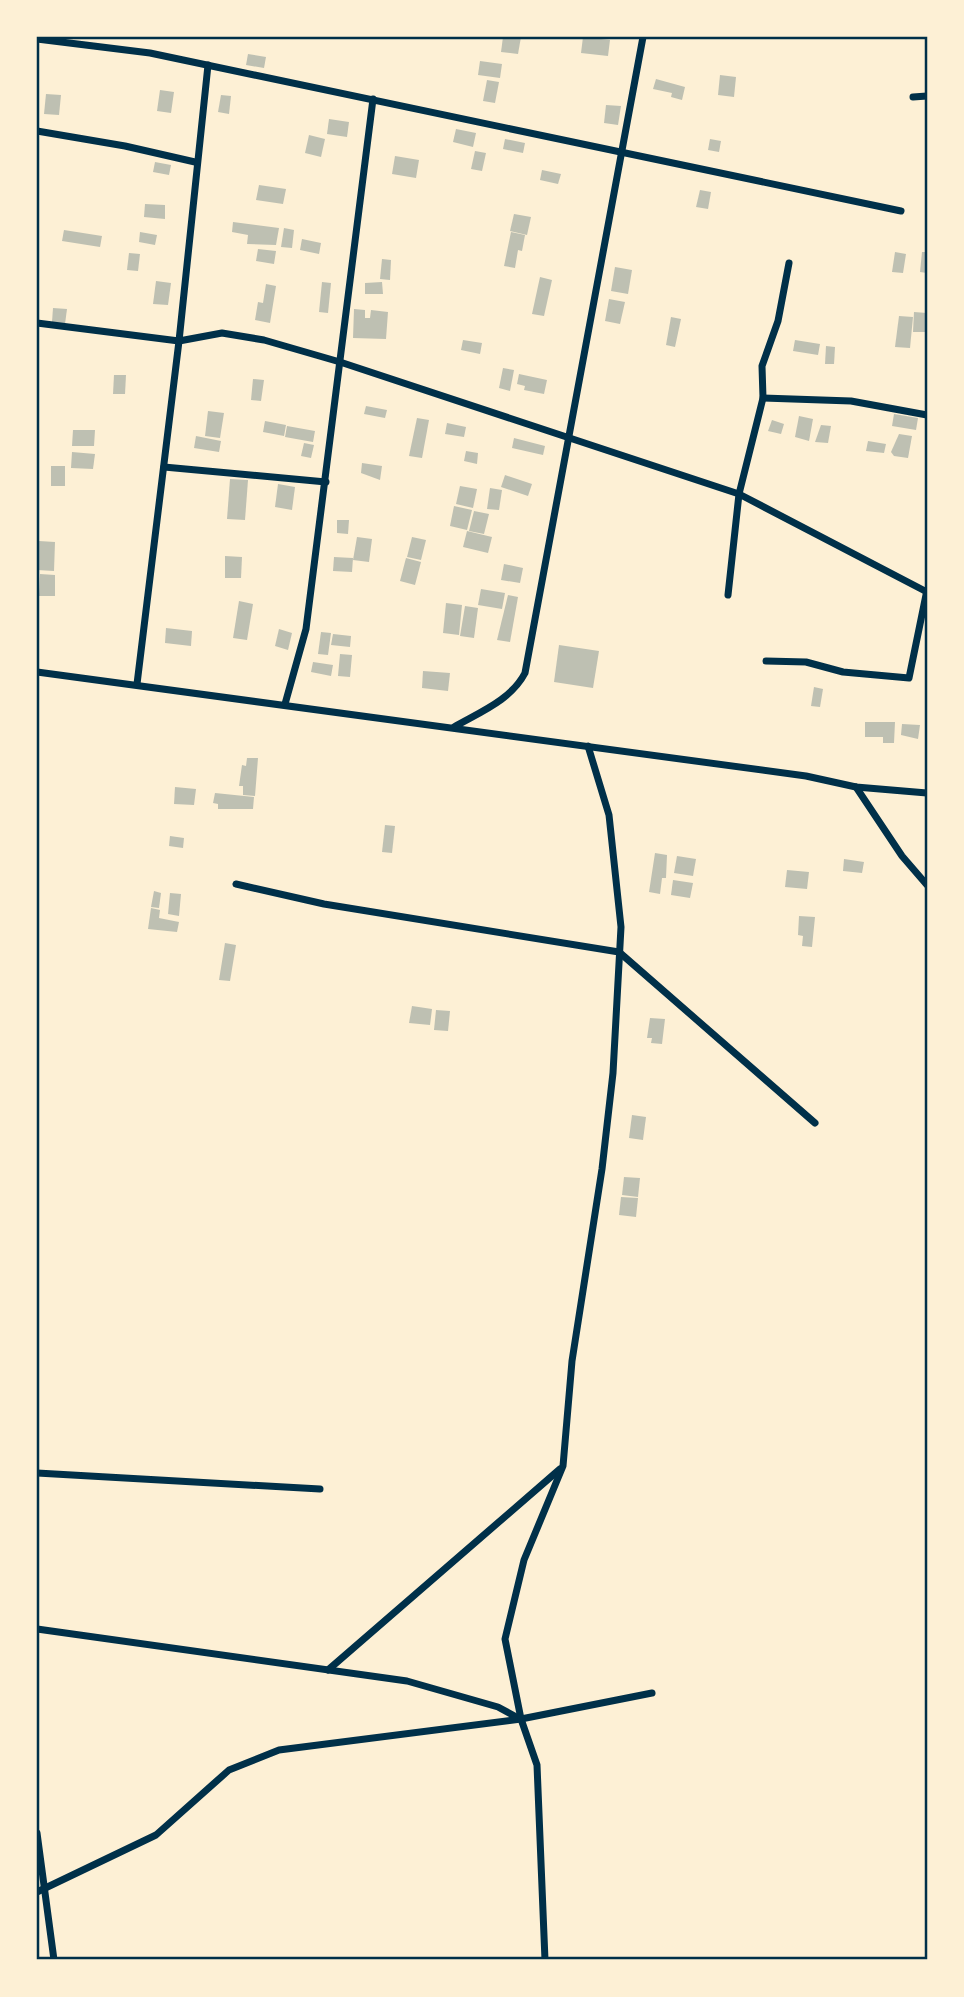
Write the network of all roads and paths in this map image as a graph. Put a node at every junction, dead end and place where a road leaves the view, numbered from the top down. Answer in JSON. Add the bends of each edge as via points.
{"nodes":[{"id":1,"x":643,"y":37,"type":"edge"},
{"id":2,"x":37,"y":39,"type":"edge"},
{"id":3,"x":208,"y":65,"type":"junction"},
{"id":4,"x":927,"y":96,"type":"edge"},
{"id":5,"x":913,"y":97,"type":"dead end"},
{"id":6,"x":373,"y":99,"type":"junction"},
{"id":7,"x":37,"y":131,"type":"edge"},
{"id":8,"x":623,"y":151,"type":"junction"},
{"id":9,"x":195,"y":162,"type":"junction"},
{"id":10,"x":901,"y":211,"type":"dead end"},
{"id":11,"x":789,"y":263,"type":"dead end"},
{"id":12,"x":37,"y":324,"type":"edge"},
{"id":13,"x":179,"y":341,"type":"junction"},
{"id":14,"x":340,"y":362,"type":"junction"},
{"id":15,"x":763,"y":398,"type":"junction"},
{"id":16,"x":927,"y":415,"type":"edge"},
{"id":17,"x":569,"y":438,"type":"junction"},
{"id":18,"x":164,"y":467,"type":"junction"},
{"id":19,"x":326,"y":482,"type":"junction"},
{"id":20,"x":739,"y":494,"type":"junction"},
{"id":21,"x":927,"y":591,"type":"edge"},
{"id":22,"x":728,"y":595,"type":"dead end"},
{"id":23,"x":766,"y":661,"type":"dead end"},
{"id":24,"x":37,"y":672,"type":"edge"},
{"id":25,"x":137,"y":684,"type":"junction"},
{"id":26,"x":285,"y":704,"type":"junction"},
{"id":27,"x":454,"y":727,"type":"junction"},
{"id":28,"x":588,"y":746,"type":"junction"},
{"id":29,"x":856,"y":787,"type":"junction"},
{"id":30,"x":927,"y":793,"type":"edge"},
{"id":31,"x":236,"y":884,"type":"dead end"},
{"id":32,"x":927,"y":885,"type":"edge"},
{"id":33,"x":619,"y":952,"type":"junction"},
{"id":34,"x":815,"y":1123,"type":"dead end"},
{"id":35,"x":563,"y":1466,"type":"junction"},
{"id":36,"x":37,"y":1474,"type":"edge"},
{"id":37,"x":320,"y":1489,"type":"dead end"},
{"id":38,"x":37,"y":1629,"type":"edge"},
{"id":39,"x":328,"y":1670,"type":"junction"},
{"id":40,"x":652,"y":1693,"type":"dead end"},
{"id":41,"x":521,"y":1719,"type":"junction"},
{"id":42,"x":37,"y":1833,"type":"edge"},
{"id":43,"x":41,"y":1891,"type":"edge"},
{"id":44,"x":54,"y":1960,"type":"edge"},
{"id":45,"x":545,"y":1960,"type":"edge"}],
"edges":[{"from":1,"to":8,"type":"street"},
{"from":2,"to":3,"type":"street"},
{"from":3,"to":6,"type":"street"},
{"from":3,"to":9,"type":"street"},
{"from":4,"to":5,"type":"street"},
{"from":6,"to":8,"type":"street"},
{"from":6,"to":14,"type":"street"},
{"from":7,"to":9,"type":"street"},
{"from":8,"to":10,"type":"street"},
{"from":8,"to":17,"type":"street"},
{"from":9,"to":13,"type":"street"},
{"from":11,"to":15,"type":"street","via":[[778,321],[762,366]]},
{"from":12,"to":13,"type":"street"},
{"from":13,"to":14,"type":"street","via":[[222,333]]},
{"from":13,"to":18,"type":"street"},
{"from":14,"to":17,"type":"street"},
{"from":14,"to":19,"type":"street"},
{"from":15,"to":16,"type":"street","via":[[851,401]]},
{"from":15,"to":20,"type":"street"},
{"from":17,"to":20,"type":"street"},
{"from":17,"to":27,"type":"street","via":[[525,673],[507,695]]},
{"from":18,"to":19,"type":"street"},
{"from":18,"to":25,"type":"street"},
{"from":19,"to":26,"type":"street","via":[[306,629]]},
{"from":20,"to":21,"type":"street"},
{"from":20,"to":22,"type":"street"},
{"from":21,"to":23,"type":"street","via":[[909,678]]},
{"from":24,"to":25,"type":"street"},
{"from":25,"to":26,"type":"street"},
{"from":26,"to":27,"type":"street"},
{"from":27,"to":28,"type":"street"},
{"from":28,"to":29,"type":"street"},
{"from":28,"to":33,"type":"street","via":[[609,815],[621,927]]},
{"from":29,"to":30,"type":"street"},
{"from":29,"to":32,"type":"street"},
{"from":31,"to":33,"type":"street","via":[[350,908]]},
{"from":33,"to":34,"type":"street"},
{"from":33,"to":35,"type":"street","via":[[610,1100],[572,1360]]},
{"from":35,"to":39,"type":"street"},
{"from":35,"to":41,"type":"street","via":[[524,1560],[505,1639]]},
{"from":36,"to":37,"type":"street"},
{"from":38,"to":39,"type":"street"},
{"from":39,"to":41,"type":"street","via":[[407,1681],[498,1707]]},
{"from":40,"to":41,"type":"street"},
{"from":41,"to":43,"type":"street","via":[[279,1750],[229,1770],[156,1835]]},
{"from":41,"to":45,"type":"street","via":[[537,1765]]},
{"from":42,"to":43,"type":"street"},
{"from":43,"to":44,"type":"street"}]}
